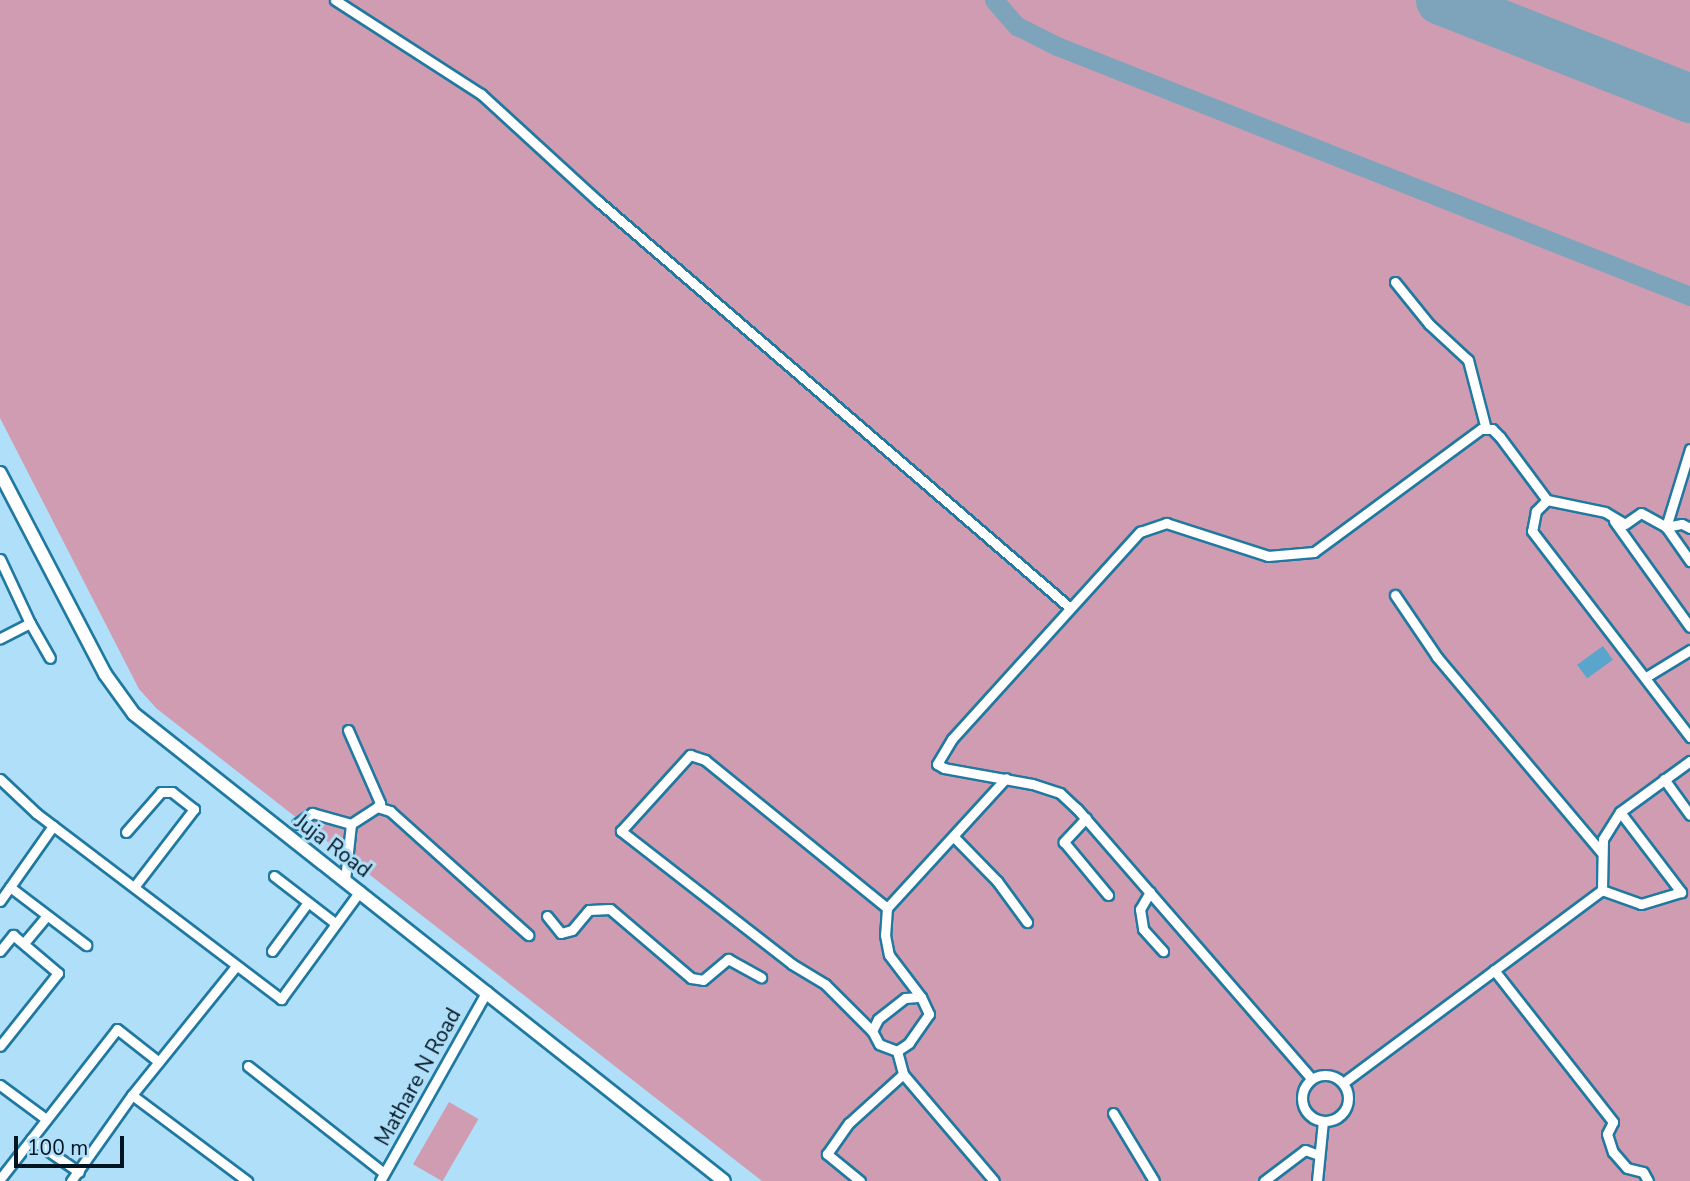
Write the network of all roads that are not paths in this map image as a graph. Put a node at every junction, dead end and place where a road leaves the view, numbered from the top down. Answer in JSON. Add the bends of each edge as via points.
{"nodes":[{"id":1,"x":335,"y":0,"type":"edge"},
{"id":2,"x":1395,"y":282,"type":"dead end"},
{"id":3,"x":1486,"y":429,"type":"junction"},
{"id":4,"x":1690,"y":449,"type":"edge"},
{"id":5,"x":0,"y":473,"type":"edge"},
{"id":6,"x":1547,"y":500,"type":"junction"},
{"id":7,"x":1605,"y":512,"type":"junction"},
{"id":8,"x":1666,"y":527,"type":"junction"},
{"id":9,"x":1690,"y":528,"type":"edge"},
{"id":10,"x":0,"y":559,"type":"edge"},
{"id":11,"x":1690,"y":561,"type":"edge"},
{"id":12,"x":1395,"y":595,"type":"dead end"},
{"id":13,"x":1069,"y":607,"type":"junction"},
{"id":14,"x":30,"y":623,"type":"junction"},
{"id":15,"x":1690,"y":627,"type":"edge"},
{"id":16,"x":0,"y":638,"type":"edge"},
{"id":17,"x":1690,"y":650,"type":"edge"},
{"id":18,"x":50,"y":658,"type":"dead end"},
{"id":19,"x":1646,"y":677,"type":"junction"},
{"id":20,"x":348,"y":730,"type":"dead end"},
{"id":21,"x":1690,"y":737,"type":"edge"},
{"id":22,"x":1690,"y":761,"type":"edge"},
{"id":23,"x":1006,"y":778,"type":"junction"},
{"id":24,"x":0,"y":779,"type":"edge"},
{"id":25,"x":1664,"y":779,"type":"junction"},
{"id":26,"x":377,"y":807,"type":"junction"},
{"id":27,"x":1620,"y":812,"type":"junction"},
{"id":28,"x":1690,"y":815,"type":"edge"},
{"id":29,"x":1086,"y":818,"type":"junction"},
{"id":30,"x":297,"y":824,"type":"dead end"},
{"id":31,"x":351,"y":824,"type":"junction"},
{"id":32,"x":53,"y":826,"type":"junction"},
{"id":33,"x":126,"y":832,"type":"dead end"},
{"id":34,"x":954,"y":837,"type":"junction"},
{"id":35,"x":1601,"y":852,"type":"junction"},
{"id":36,"x":274,"y":876,"type":"dead end"},
{"id":37,"x":345,"y":880,"type":"junction"},
{"id":38,"x":1690,"y":886,"type":"edge"},
{"id":39,"x":10,"y":887,"type":"junction"},
{"id":40,"x":134,"y":887,"type":"junction"},
{"id":41,"x":1602,"y":890,"type":"junction"},
{"id":42,"x":360,"y":891,"type":"junction"},
{"id":43,"x":1150,"y":892,"type":"junction"},
{"id":44,"x":1681,"y":892,"type":"junction"},
{"id":45,"x":1108,"y":895,"type":"dead end"},
{"id":46,"x":0,"y":901,"type":"edge"},
{"id":47,"x":306,"y":905,"type":"junction"},
{"id":48,"x":887,"y":908,"type":"junction"},
{"id":49,"x":47,"y":916,"type":"junction"},
{"id":50,"x":547,"y":916,"type":"dead end"},
{"id":51,"x":1027,"y":922,"type":"dead end"},
{"id":52,"x":335,"y":923,"type":"junction"},
{"id":53,"x":528,"y":935,"type":"dead end"},
{"id":54,"x":24,"y":943,"type":"junction"},
{"id":55,"x":86,"y":946,"type":"dead end"},
{"id":56,"x":0,"y":951,"type":"edge"},
{"id":57,"x":272,"y":951,"type":"dead end"},
{"id":58,"x":1163,"y":951,"type":"dead end"},
{"id":59,"x":236,"y":966,"type":"junction"},
{"id":60,"x":1494,"y":970,"type":"junction"},
{"id":61,"x":761,"y":977,"type":"dead end"},
{"id":62,"x":487,"y":991,"type":"junction"},
{"id":63,"x":921,"y":997,"type":"junction"},
{"id":64,"x":872,"y":1031,"type":"junction"},
{"id":65,"x":0,"y":1046,"type":"edge"},
{"id":66,"x":897,"y":1051,"type":"junction"},
{"id":67,"x":159,"y":1062,"type":"junction"},
{"id":68,"x":248,"y":1066,"type":"dead end"},
{"id":69,"x":903,"y":1074,"type":"junction"},
{"id":70,"x":1311,"y":1078,"type":"junction"},
{"id":71,"x":1343,"y":1083,"type":"junction"},
{"id":72,"x":0,"y":1085,"type":"edge"},
{"id":73,"x":132,"y":1095,"type":"junction"},
{"id":74,"x":1113,"y":1113,"type":"dead end"},
{"id":75,"x":46,"y":1119,"type":"junction"},
{"id":76,"x":1323,"y":1121,"type":"junction"},
{"id":77,"x":31,"y":1139,"type":"junction"},
{"id":78,"x":1319,"y":1155,"type":"junction"},
{"id":79,"x":79,"y":1172,"type":"junction"},
{"id":80,"x":235,"y":1177,"type":"edge"},
{"id":81,"x":382,"y":1177,"type":"edge"},
{"id":82,"x":0,"y":1179,"type":"edge"},
{"id":83,"x":71,"y":1181,"type":"edge"},
{"id":84,"x":247,"y":1181,"type":"edge"},
{"id":85,"x":724,"y":1181,"type":"edge"},
{"id":86,"x":860,"y":1181,"type":"edge"},
{"id":87,"x":994,"y":1181,"type":"edge"},
{"id":88,"x":1154,"y":1181,"type":"edge"},
{"id":89,"x":1264,"y":1181,"type":"edge"},
{"id":90,"x":1317,"y":1181,"type":"edge"},
{"id":91,"x":1648,"y":1181,"type":"edge"}],
"edges":[{"from":1,"to":13,"type":"street","via":[[481,94],[599,202]]},
{"from":2,"to":3,"type":"street","via":[[1429,324],[1468,360]]},
{"from":3,"to":6,"type":"street","via":[[1500,438]]},
{"from":3,"to":13,"type":"street","via":[[1467,436],[1314,552],[1268,556],[1166,523],[1140,532]]},
{"from":4,"to":8,"type":"street"},
{"from":5,"to":37,"type":"main road","name":"Juja Road","via":[[123,702]]},
{"from":6,"to":7,"type":"street"},
{"from":6,"to":19,"type":"street","via":[[1535,511],[1532,531]]},
{"from":7,"to":8,"type":"street","via":[[1625,524],[1641,513]]},
{"from":7,"to":15,"type":"street"},
{"from":8,"to":9,"type":"street","via":[[1682,524]]},
{"from":8,"to":11,"type":"street"},
{"from":10,"to":14,"type":"street"},
{"from":12,"to":35,"type":"street","via":[[1437,657]]},
{"from":13,"to":23,"type":"street","via":[[952,739],[937,764]]},
{"from":14,"to":16,"type":"street"},
{"from":14,"to":18,"type":"street"},
{"from":17,"to":19,"type":"street"},
{"from":19,"to":21,"type":"street"},
{"from":20,"to":26,"type":"street","via":[[380,803]]},
{"from":22,"to":25,"type":"street"},
{"from":23,"to":29,"type":"street","via":[[1060,793]]},
{"from":23,"to":34,"type":"street"},
{"from":24,"to":32,"type":"street"},
{"from":25,"to":27,"type":"street"},
{"from":25,"to":28,"type":"street"},
{"from":26,"to":31,"type":"street"},
{"from":26,"to":53,"type":"street","via":[[410,824]]},
{"from":27,"to":35,"type":"street","via":[[1613,817]]},
{"from":27,"to":44,"type":"street"},
{"from":29,"to":43,"type":"street"},
{"from":29,"to":45,"type":"street","via":[[1064,842]]},
{"from":30,"to":31,"type":"street","via":[[312,813]]},
{"from":31,"to":37,"type":"street"},
{"from":32,"to":39,"type":"street"},
{"from":32,"to":40,"type":"street"},
{"from":33,"to":40,"type":"street","via":[[160,792],[172,792],[194,809]]},
{"from":34,"to":48,"type":"street"},
{"from":34,"to":51,"type":"street","via":[[997,881]]},
{"from":35,"to":41,"type":"street"},
{"from":36,"to":47,"type":"street"},
{"from":37,"to":42,"type":"main road","name":"Juja Road"},
{"from":38,"to":44,"type":"street"},
{"from":39,"to":46,"type":"street"},
{"from":39,"to":49,"type":"street"},
{"from":40,"to":59,"type":"street"},
{"from":41,"to":44,"type":"street","via":[[1642,904]]},
{"from":41,"to":60,"type":"street"},
{"from":42,"to":52,"type":"street"},
{"from":42,"to":62,"type":"main road","name":"Juja Road"},
{"from":43,"to":58,"type":"street","via":[[1140,909],[1143,929]]},
{"from":43,"to":70,"type":"street"},
{"from":47,"to":52,"type":"street"},
{"from":47,"to":57,"type":"street"},
{"from":48,"to":63,"type":"street","via":[[884,935],[889,955]]},
{"from":48,"to":64,"type":"street","via":[[705,760],[690,755],[621,831],[792,964],[825,984]]},
{"from":49,"to":54,"type":"street"},
{"from":49,"to":55,"type":"street"},
{"from":50,"to":61,"type":"street","via":[[561,933],[572,930],[589,910],[610,909],[691,978],[703,981],[728,959]]},
{"from":52,"to":59,"type":"street","via":[[281,999]]},
{"from":54,"to":56,"type":"street","via":[[11,935]]},
{"from":54,"to":65,"type":"street","via":[[58,975]]},
{"from":59,"to":67,"type":"street"},
{"from":60,"to":71,"type":"street"},
{"from":60,"to":91,"type":"street","via":[[1613,1122],[1608,1134],[1613,1152],[1627,1168],[1643,1172]]},
{"from":62,"to":81,"type":"street","name":"Mathare N Road"},
{"from":62,"to":85,"type":"main road","name":"Juja Road"},
{"from":63,"to":64,"type":"street","via":[[905,998],[878,1019]]},
{"from":63,"to":66,"type":"street","via":[[929,1014],[922,1028]]},
{"from":64,"to":66,"type":"street","via":[[879,1044]]},
{"from":66,"to":69,"type":"street"},
{"from":67,"to":73,"type":"street"},
{"from":67,"to":75,"type":"street","via":[[117,1029]]},
{"from":68,"to":81,"type":"street"},
{"from":69,"to":86,"type":"street","via":[[849,1123],[827,1154]]},
{"from":69,"to":87,"type":"street"},
{"from":70,"to":71,"type":"street","via":[[1328,1074]]},
{"from":70,"to":76,"type":"street","via":[[1302,1098],[1312,1117]]},
{"from":71,"to":76,"type":"street","via":[[1348,1093],[1342,1113]]},
{"from":72,"to":75,"type":"street"},
{"from":73,"to":79,"type":"street"},
{"from":73,"to":80,"type":"street"},
{"from":74,"to":88,"type":"street"},
{"from":75,"to":77,"type":"street"},
{"from":76,"to":78,"type":"street"},
{"from":77,"to":79,"type":"street"},
{"from":77,"to":82,"type":"street"},
{"from":78,"to":89,"type":"street","via":[[1305,1150]]},
{"from":78,"to":90,"type":"street"},
{"from":79,"to":83,"type":"street"},
{"from":80,"to":84,"type":"street"}]}
